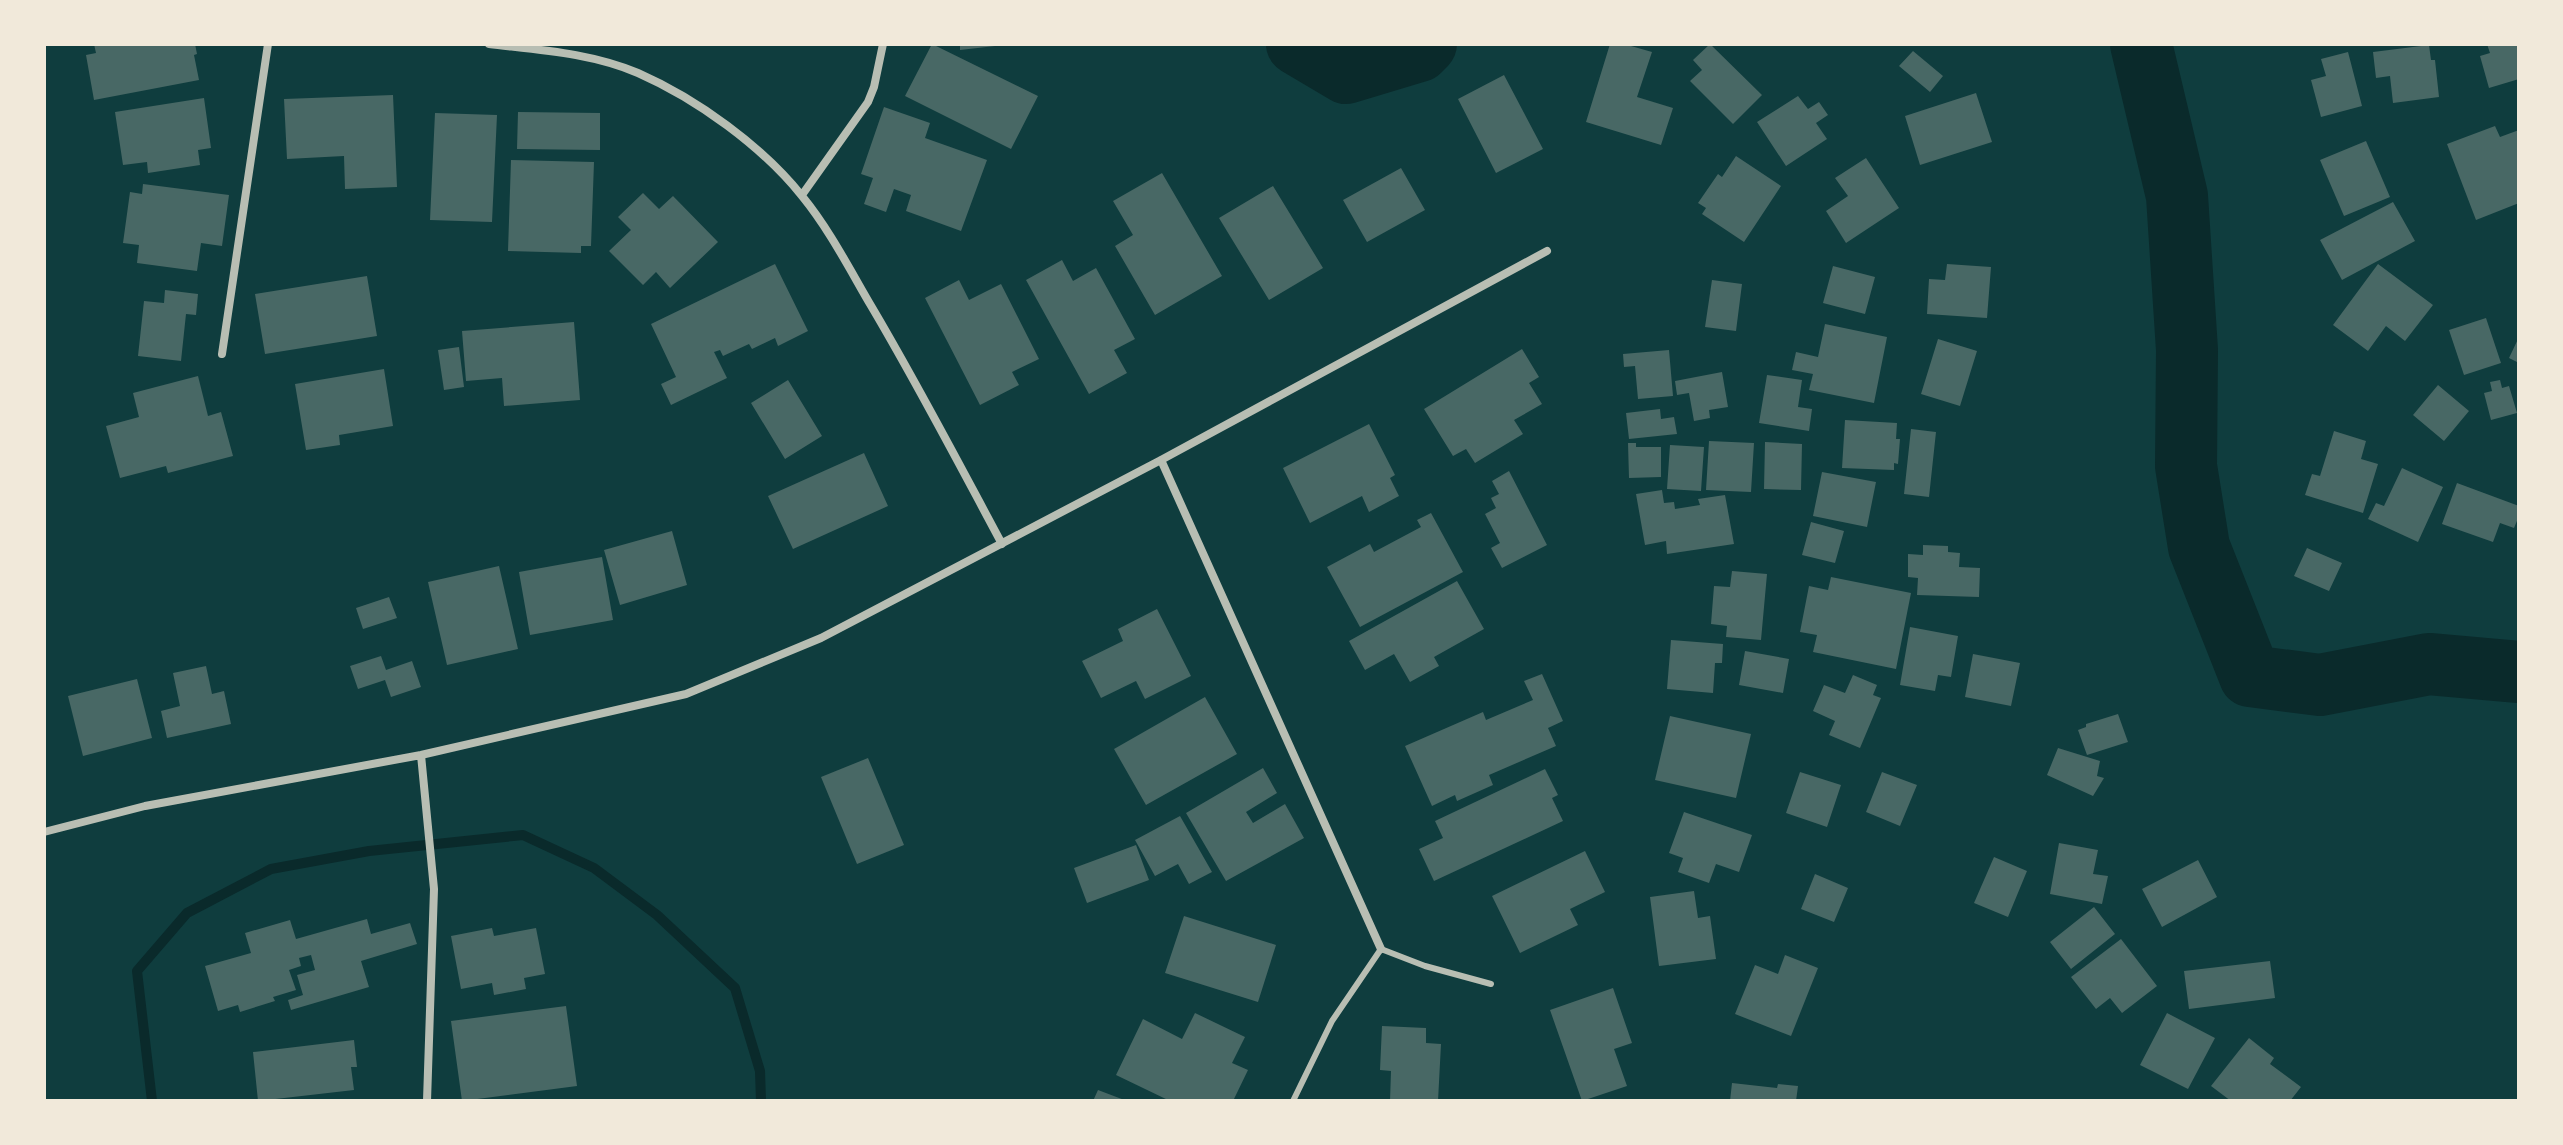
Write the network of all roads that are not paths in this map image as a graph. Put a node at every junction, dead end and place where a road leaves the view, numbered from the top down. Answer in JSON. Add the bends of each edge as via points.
{"nodes":[{"id":1,"x":268,"y":44,"type":"edge"},
{"id":2,"x":489,"y":44,"type":"edge"},
{"id":3,"x":883,"y":44,"type":"edge"},
{"id":4,"x":802,"y":195,"type":"junction"},
{"id":5,"x":1547,"y":251,"type":"dead end"},
{"id":6,"x":222,"y":354,"type":"dead end"},
{"id":7,"x":1161,"y":460,"type":"junction"},
{"id":8,"x":1002,"y":544,"type":"junction"},
{"id":9,"x":421,"y":755,"type":"junction"},
{"id":10,"x":44,"y":832,"type":"edge"},
{"id":11,"x":1381,"y":949,"type":"junction"},
{"id":12,"x":1491,"y":984,"type":"dead end"},
{"id":13,"x":427,"y":1101,"type":"edge"},
{"id":14,"x":1293,"y":1101,"type":"edge"}],
"edges":[{"from":1,"to":6,"type":"street"},
{"from":2,"to":4,"type":"street","via":[[577,54],[638,73],[746,140]]},
{"from":3,"to":4,"type":"street","via":[[868,102]]},
{"from":4,"to":8,"type":"street","via":[[904,362]]},
{"from":5,"to":7,"type":"street"},
{"from":7,"to":8,"type":"street"},
{"from":7,"to":11,"type":"street"},
{"from":8,"to":9,"type":"street","via":[[821,638],[686,694]]},
{"from":9,"to":10,"type":"street","via":[[145,806]]},
{"from":9,"to":13,"type":"street","via":[[434,889]]},
{"from":11,"to":12,"type":"lane"},
{"from":11,"to":14,"type":"lane","via":[[1332,1021]]}]}
